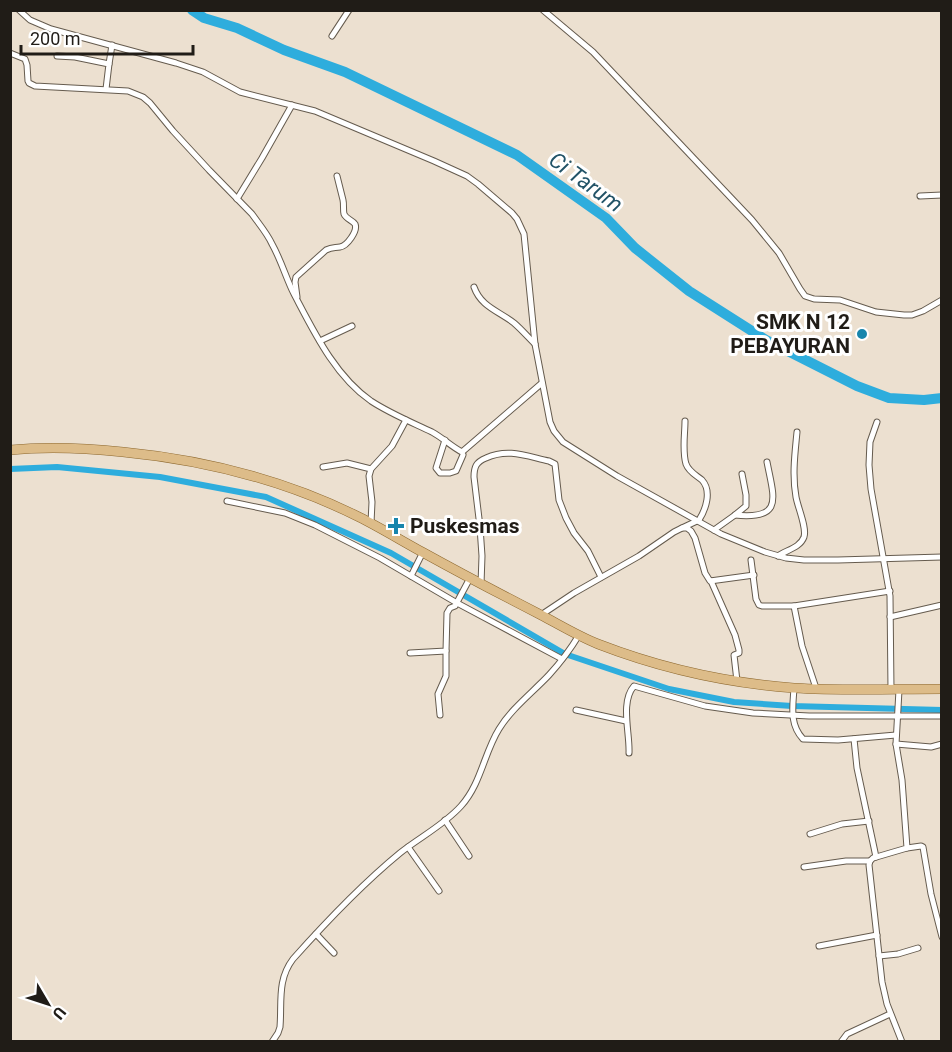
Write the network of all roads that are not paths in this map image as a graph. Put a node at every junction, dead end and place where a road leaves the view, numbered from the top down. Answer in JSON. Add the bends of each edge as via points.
{"nodes":[{"id":1,"x":19,"y":10,"type":"edge"},
{"id":2,"x":349,"y":10,"type":"edge"},
{"id":3,"x":543,"y":10,"type":"edge"},
{"id":4,"x":332,"y":36,"type":"dead end"},
{"id":5,"x":112,"y":45,"type":"junction"},
{"id":6,"x":10,"y":53,"type":"edge"},
{"id":7,"x":57,"y":56,"type":"dead end"},
{"id":8,"x":109,"y":64,"type":"junction"},
{"id":9,"x":106,"y":89,"type":"junction"},
{"id":10,"x":292,"y":105,"type":"junction"},
{"id":11,"x":337,"y":176,"type":"dead end"},
{"id":12,"x":942,"y":195,"type":"edge"},
{"id":13,"x":920,"y":196,"type":"dead end"},
{"id":14,"x":237,"y":199,"type":"junction"},
{"id":15,"x":284,"y":274,"type":"junction"},
{"id":16,"x":298,"y":275,"type":"junction"},
{"id":17,"x":474,"y":288,"type":"dead end"},
{"id":18,"x":297,"y":300,"type":"junction"},
{"id":19,"x":942,"y":300,"type":"edge"},
{"id":20,"x":352,"y":326,"type":"dead end"},
{"id":21,"x":320,"y":341,"type":"junction"},
{"id":22,"x":535,"y":344,"type":"junction"},
{"id":23,"x":542,"y":383,"type":"junction"},
{"id":24,"x":406,"y":420,"type":"junction"},
{"id":25,"x":685,"y":421,"type":"dead end"},
{"id":26,"x":877,"y":422,"type":"dead end"},
{"id":27,"x":797,"y":432,"type":"dead end"},
{"id":28,"x":445,"y":440,"type":"junction"},
{"id":29,"x":10,"y":450,"type":"edge"},
{"id":30,"x":467,"y":459,"type":"junction"},
{"id":31,"x":767,"y":462,"type":"dead end"},
{"id":32,"x":323,"y":467,"type":"dead end"},
{"id":33,"x":371,"y":469,"type":"junction"},
{"id":34,"x":742,"y":474,"type":"dead end"},
{"id":35,"x":227,"y":501,"type":"dead end"},
{"id":36,"x":735,"y":515,"type":"junction"},
{"id":37,"x":698,"y":521,"type":"junction"},
{"id":38,"x":371,"y":523,"type":"junction"},
{"id":39,"x":680,"y":529,"type":"junction"},
{"id":40,"x":714,"y":530,"type":"junction"},
{"id":41,"x":422,"y":555,"type":"junction"},
{"id":42,"x":778,"y":556,"type":"junction"},
{"id":43,"x":942,"y":557,"type":"edge"},
{"id":44,"x":884,"y":559,"type":"junction"},
{"id":45,"x":751,"y":560,"type":"dead end"},
{"id":46,"x":412,"y":574,"type":"junction"},
{"id":47,"x":754,"y":575,"type":"junction"},
{"id":48,"x":601,"y":577,"type":"junction"},
{"id":49,"x":469,"y":580,"type":"junction"},
{"id":50,"x":711,"y":581,"type":"junction"},
{"id":51,"x":481,"y":584,"type":"junction"},
{"id":52,"x":890,"y":591,"type":"junction"},
{"id":53,"x":458,"y":601,"type":"junction"},
{"id":54,"x":942,"y":605,"type":"edge"},
{"id":55,"x":794,"y":606,"type":"junction"},
{"id":56,"x":541,"y":615,"type":"junction"},
{"id":57,"x":890,"y":617,"type":"junction"},
{"id":58,"x":576,"y":639,"type":"junction"},
{"id":59,"x":446,"y":651,"type":"junction"},
{"id":60,"x":410,"y":653,"type":"dead end"},
{"id":61,"x":563,"y":658,"type":"junction"},
{"id":62,"x":737,"y":681,"type":"junction"},
{"id":63,"x":794,"y":688,"type":"junction"},
{"id":64,"x":816,"y":688,"type":"junction"},
{"id":65,"x":942,"y":689,"type":"edge"},
{"id":66,"x":896,"y":692,"type":"junction"},
{"id":67,"x":576,"y":710,"type":"dead end"},
{"id":68,"x":792,"y":713,"type":"junction"},
{"id":69,"x":898,"y":713,"type":"junction"},
{"id":70,"x":440,"y":715,"type":"dead end"},
{"id":71,"x":942,"y":716,"type":"edge"},
{"id":72,"x":626,"y":721,"type":"junction"},
{"id":73,"x":896,"y":735,"type":"junction"},
{"id":74,"x":854,"y":739,"type":"junction"},
{"id":75,"x":896,"y":744,"type":"junction"},
{"id":76,"x":942,"y":744,"type":"edge"},
{"id":77,"x":629,"y":753,"type":"dead end"},
{"id":78,"x":445,"y":820,"type":"junction"},
{"id":79,"x":868,"y":821,"type":"junction"},
{"id":80,"x":810,"y":834,"type":"dead end"},
{"id":81,"x":408,"y":847,"type":"junction"},
{"id":82,"x":907,"y":848,"type":"junction"},
{"id":83,"x":469,"y":856,"type":"dead end"},
{"id":84,"x":876,"y":857,"type":"junction"},
{"id":85,"x":870,"y":861,"type":"junction"},
{"id":86,"x":804,"y":867,"type":"dead end"},
{"id":87,"x":440,"y":891,"type":"dead end"},
{"id":88,"x":316,"y":934,"type":"junction"},
{"id":89,"x":877,"y":935,"type":"junction"},
{"id":90,"x":942,"y":937,"type":"edge"},
{"id":91,"x":819,"y":946,"type":"dead end"},
{"id":92,"x":918,"y":948,"type":"dead end"},
{"id":93,"x":334,"y":953,"type":"dead end"},
{"id":94,"x":879,"y":956,"type":"junction"},
{"id":95,"x":890,"y":1014,"type":"junction"},
{"id":96,"x":272,"y":1041,"type":"edge"},
{"id":97,"x":841,"y":1041,"type":"edge"},
{"id":98,"x":902,"y":1041,"type":"edge"}],
"edges":[{"from":1,"to":5,"type":"street","via":[[51,29]]},
{"from":2,"to":4,"type":"street"},
{"from":3,"to":19,"type":"street","via":[[593,52],[752,220],[779,253],[805,296],[904,315],[916,314]]},
{"from":5,"to":8,"type":"street"},
{"from":5,"to":10,"type":"street","via":[[203,72],[240,92]]},
{"from":6,"to":9,"type":"street","via":[[25,60],[28,81],[35,86]]},
{"from":7,"to":8,"type":"street"},
{"from":8,"to":9,"type":"street"},
{"from":9,"to":14,"type":"street","via":[[128,91],[150,103]]},
{"from":10,"to":14,"type":"street"},
{"from":10,"to":22,"type":"street","via":[[327,116],[466,176],[512,213],[524,234]]},
{"from":11,"to":16,"type":"street","via":[[344,214],[355,229],[344,245],[326,250]]},
{"from":12,"to":13,"type":"street"},
{"from":14,"to":15,"type":"street","via":[[267,236]]},
{"from":15,"to":16,"type":"street"},
{"from":15,"to":18,"type":"street"},
{"from":16,"to":18,"type":"street"},
{"from":17,"to":22,"type":"street","via":[[488,307],[513,322]]},
{"from":18,"to":21,"type":"street"},
{"from":20,"to":21,"type":"street"},
{"from":21,"to":24,"type":"street","via":[[356,389]]},
{"from":22,"to":23,"type":"street"},
{"from":23,"to":30,"type":"street"},
{"from":23,"to":37,"type":"street","via":[[550,422],[563,442]]},
{"from":24,"to":28,"type":"street"},
{"from":24,"to":33,"type":"street","via":[[392,446]]},
{"from":25,"to":37,"type":"street","via":[[686,464],[704,482],[707,492]]},
{"from":26,"to":44,"type":"street","via":[[868,465]]},
{"from":27,"to":42,"type":"street","via":[[793,480],[805,529],[803,540]]},
{"from":28,"to":30,"type":"street"},
{"from":28,"to":30,"type":"street","via":[[437,471],[456,471]]},
{"from":29,"to":38,"type":"main road","via":[[106,450],[191,460],[283,486]]},
{"from":30,"to":48,"type":"street","via":[[484,459],[505,452],[554,463],[566,518]]},
{"from":30,"to":51,"type":"street","via":[[474,477],[480,527]]},
{"from":31,"to":36,"type":"street","via":[[773,494],[770,510],[759,516]]},
{"from":32,"to":33,"type":"street","via":[[347,463]]},
{"from":33,"to":38,"type":"street"},
{"from":34,"to":36,"type":"street","via":[[747,502]]},
{"from":35,"to":46,"type":"street","via":[[298,517]]},
{"from":36,"to":40,"type":"street"},
{"from":37,"to":39,"type":"street"},
{"from":37,"to":40,"type":"street"},
{"from":38,"to":41,"type":"main road"},
{"from":39,"to":48,"type":"street"},
{"from":39,"to":50,"type":"street","via":[[687,528],[695,537]]},
{"from":40,"to":42,"type":"street"},
{"from":41,"to":46,"type":"street"},
{"from":41,"to":49,"type":"main road"},
{"from":42,"to":44,"type":"street","via":[[804,560]]},
{"from":43,"to":44,"type":"street"},
{"from":44,"to":52,"type":"street"},
{"from":45,"to":47,"type":"street"},
{"from":46,"to":53,"type":"street"},
{"from":47,"to":50,"type":"street"},
{"from":47,"to":55,"type":"street","via":[[759,605]]},
{"from":48,"to":56,"type":"street"},
{"from":49,"to":51,"type":"main road"},
{"from":49,"to":53,"type":"street"},
{"from":50,"to":62,"type":"street","via":[[739,650],[734,654]]},
{"from":51,"to":56,"type":"main road"},
{"from":52,"to":55,"type":"street"},
{"from":52,"to":57,"type":"street"},
{"from":53,"to":59,"type":"street","via":[[447,614]]},
{"from":53,"to":61,"type":"street"},
{"from":54,"to":57,"type":"street"},
{"from":55,"to":64,"type":"street"},
{"from":56,"to":58,"type":"main road"},
{"from":57,"to":66,"type":"street"},
{"from":58,"to":61,"type":"street"},
{"from":58,"to":62,"type":"main road","via":[[668,667]]},
{"from":59,"to":60,"type":"street"},
{"from":59,"to":70,"type":"street","via":[[446,676],[438,694]]},
{"from":61,"to":78,"type":"street","via":[[504,722],[470,793]]},
{"from":62,"to":63,"type":"main road"},
{"from":63,"to":64,"type":"main road"},
{"from":63,"to":68,"type":"street"},
{"from":64,"to":66,"type":"main road"},
{"from":65,"to":66,"type":"main road"},
{"from":66,"to":69,"type":"street"},
{"from":67,"to":72,"type":"street"},
{"from":68,"to":69,"type":"street"},
{"from":68,"to":72,"type":"street","via":[[753,713],[705,706],[634,686]]},
{"from":68,"to":74,"type":"street","via":[[803,739]]},
{"from":69,"to":71,"type":"street"},
{"from":69,"to":73,"type":"street"},
{"from":72,"to":77,"type":"street"},
{"from":73,"to":74,"type":"street"},
{"from":73,"to":75,"type":"street"},
{"from":74,"to":79,"type":"street"},
{"from":75,"to":76,"type":"street"},
{"from":75,"to":82,"type":"street"},
{"from":78,"to":81,"type":"street"},
{"from":78,"to":83,"type":"street"},
{"from":79,"to":80,"type":"street"},
{"from":79,"to":84,"type":"street"},
{"from":81,"to":87,"type":"street"},
{"from":81,"to":88,"type":"street"},
{"from":82,"to":84,"type":"street"},
{"from":82,"to":90,"type":"street","via":[[921,846],[924,850]]},
{"from":84,"to":85,"type":"street"},
{"from":85,"to":86,"type":"street"},
{"from":85,"to":89,"type":"street"},
{"from":88,"to":93,"type":"street"},
{"from":88,"to":96,"type":"street","via":[[284,973],[280,1027]]},
{"from":89,"to":91,"type":"street"},
{"from":89,"to":94,"type":"street"},
{"from":92,"to":94,"type":"street"},
{"from":94,"to":95,"type":"street"},
{"from":95,"to":97,"type":"street","via":[[847,1034]]},
{"from":95,"to":98,"type":"street"}]}
